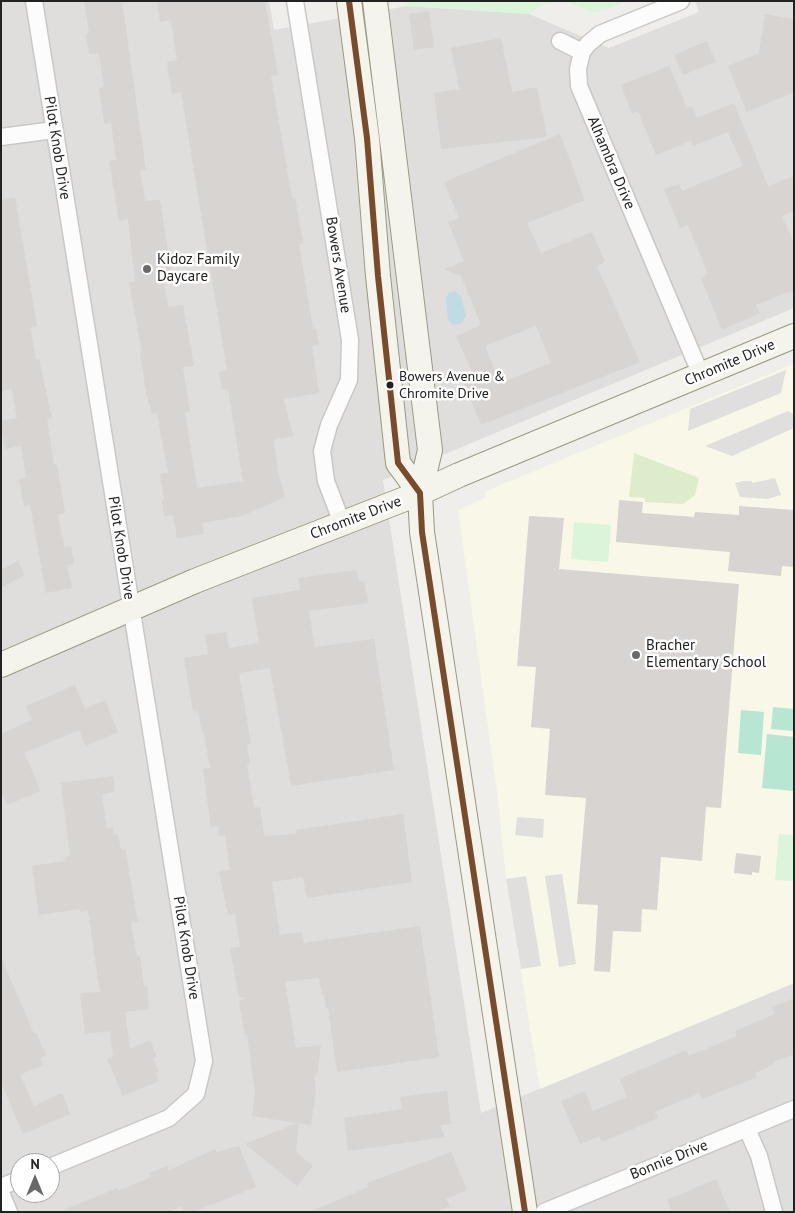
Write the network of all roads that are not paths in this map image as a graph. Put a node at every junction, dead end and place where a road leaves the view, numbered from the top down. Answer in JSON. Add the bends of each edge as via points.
{"nodes":[{"id":1,"x":34,"y":1,"type":"edge"},
{"id":2,"x":295,"y":1,"type":"edge"},
{"id":3,"x":349,"y":1,"type":"edge"},
{"id":4,"x":375,"y":1,"type":"edge"},
{"id":5,"x":681,"y":1,"type":"edge"},
{"id":6,"x":560,"y":41,"type":"dead end"},
{"id":7,"x":582,"y":52,"type":"junction"},
{"id":8,"x":54,"y":130,"type":"junction"},
{"id":9,"x":1,"y":137,"type":"edge"},
{"id":10,"x":794,"y":336,"type":"edge"},
{"id":11,"x":701,"y":375,"type":"junction"},
{"id":12,"x":420,"y":493,"type":"junction"},
{"id":13,"x":342,"y":523,"type":"junction"},
{"id":14,"x":131,"y":610,"type":"junction"},
{"id":15,"x":1,"y":665,"type":"edge"},
{"id":16,"x":794,"y":1109,"type":"edge"},
{"id":17,"x":747,"y":1129,"type":"junction"},
{"id":18,"x":60,"y":1163,"type":"edge"},
{"id":19,"x":1,"y":1193,"type":"edge"},
{"id":20,"x":9,"y":1212,"type":"edge"},
{"id":21,"x":526,"y":1212,"type":"edge"},
{"id":22,"x":544,"y":1212,"type":"edge"},
{"id":23,"x":774,"y":1212,"type":"edge"}],
"edges":[{"from":1,"to":8,"type":"street","name":"Pilot Knob Drive"},
{"from":2,"to":13,"type":"street","name":"Bowers Avenue","via":[[350,340],[349,380],[329,424],[322,451],[326,480]]},
{"from":3,"to":12,"type":"main road","via":[[367,138],[398,463]]},
{"from":4,"to":12,"type":"main road","via":[[430,450]]},
{"from":5,"to":7,"type":"street","via":[[600,34]]},
{"from":6,"to":7,"type":"street"},
{"from":7,"to":11,"type":"street","name":"Alhambra Drive","via":[[579,86]]},
{"from":8,"to":9,"type":"street"},
{"from":8,"to":14,"type":"street","name":"Pilot Knob Drive"},
{"from":10,"to":11,"type":"main road","name":"Chromite Drive"},
{"from":11,"to":12,"type":"main road","name":"Chromite Drive"},
{"from":12,"to":13,"type":"main road","name":"Chromite Drive"},
{"from":12,"to":21,"type":"main road","via":[[422,532]]},
{"from":13,"to":14,"type":"main road","name":"Chromite Drive"},
{"from":14,"to":15,"type":"main road","name":"Chromite Drive"},
{"from":14,"to":18,"type":"street","name":"Pilot Knob Drive","via":[[204,1061],[196,1094],[169,1118]]},
{"from":16,"to":17,"type":"street","name":"Bonnie Drive"},
{"from":17,"to":22,"type":"street","name":"Bonnie Drive"},
{"from":17,"to":23,"type":"street","via":[[759,1156]]},
{"from":19,"to":20,"type":"street"}]}
